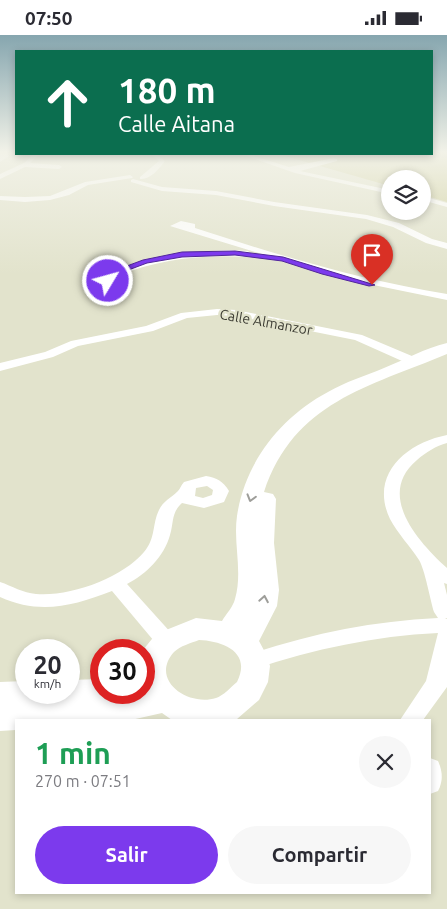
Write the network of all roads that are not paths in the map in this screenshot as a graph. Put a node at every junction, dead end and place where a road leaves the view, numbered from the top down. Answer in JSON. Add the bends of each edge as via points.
{"nodes":[{"id":1,"x":68,"y":193,"type":"edge"},
{"id":2,"x":204,"y":193,"type":"edge"},
{"id":3,"x":232,"y":193,"type":"edge"},
{"id":4,"x":228,"y":195,"type":"junction"},
{"id":5,"x":0,"y":198,"type":"edge"},
{"id":6,"x":13,"y":199,"type":"junction"},
{"id":7,"x":431,"y":199,"type":"edge"},
{"id":8,"x":447,"y":203,"type":"edge"},
{"id":9,"x":3,"y":206,"type":"dead end"},
{"id":10,"x":189,"y":228,"type":"dead end"},
{"id":11,"x":447,"y":246,"type":"edge"},
{"id":12,"x":253,"y":251,"type":"junction"},
{"id":13,"x":283,"y":259,"type":"junction"},
{"id":14,"x":108,"y":274,"type":"dead end"},
{"id":15,"x":447,"y":296,"type":"edge"},
{"id":16,"x":447,"y":348,"type":"edge"},
{"id":17,"x":447,"y":355,"type":"edge"},
{"id":18,"x":415,"y":362,"type":"junction"},
{"id":19,"x":0,"y":367,"type":"edge"},
{"id":20,"x":447,"y":439,"type":"edge"},
{"id":21,"x":186,"y":493,"type":"dead end"},
{"id":22,"x":428,"y":562,"type":"junction"},
{"id":23,"x":447,"y":578,"type":"edge"},
{"id":24,"x":114,"y":582,"type":"junction"},
{"id":25,"x":0,"y":589,"type":"edge"},
{"id":26,"x":445,"y":623,"type":"edge"},
{"id":27,"x":166,"y":641,"type":"junction"},
{"id":28,"x":242,"y":646,"type":"junction"},
{"id":29,"x":155,"y":655,"type":"edge"},
{"id":30,"x":441,"y":679,"type":"edge"},
{"id":31,"x":155,"y":689,"type":"edge"},
{"id":32,"x":90,"y":692,"type":"edge"},
{"id":33,"x":0,"y":695,"type":"edge"},
{"id":34,"x":114,"y":704,"type":"edge"},
{"id":35,"x":0,"y":717,"type":"edge"},
{"id":36,"x":411,"y":719,"type":"edge"}],
"edges":[{"from":1,"to":6,"type":"street","via":[[47,198]]},
{"from":2,"to":4,"type":"street"},
{"from":3,"to":4,"type":"street"},
{"from":4,"to":11,"type":"street","via":[[373,219]]},
{"from":5,"to":6,"type":"street"},
{"from":6,"to":9,"type":"street"},
{"from":7,"to":8,"type":"street"},
{"from":10,"to":12,"type":"street"},
{"from":12,"to":13,"type":"street"},
{"from":12,"to":13,"type":"street"},
{"from":12,"to":14,"type":"street","via":[[182,255],[146,261]]},
{"from":12,"to":15,"type":"street","via":[[371,282]]},
{"from":13,"to":15,"type":"street","via":[[372,285]]},
{"from":16,"to":18,"type":"street"},
{"from":28,"to":17,"type":"street","one_way":true,"via":[[264,605],[263,509],[270,483],[290,447],[308,424],[331,406]]},
{"from":18,"to":19,"type":"street","name":"Calle Almanzor","via":[[358,337],[217,312],[185,315],[149,329],[76,343],[49,355]]},
{"from":18,"to":28,"type":"street","one_way":true,"via":[[319,403],[295,421],[277,443],[256,479],[249,504],[250,585]]},
{"from":20,"to":22,"type":"street","via":[[436,441],[405,459],[396,472],[390,491],[408,538]]},
{"from":21,"to":24,"type":"street","via":[[170,502],[159,543],[147,560]]},
{"from":22,"to":23,"type":"street"},
{"from":22,"to":26,"type":"street"},
{"from":24,"to":25,"type":"street","via":[[71,597],[38,601]]},
{"from":24,"to":27,"type":"street"},
{"from":26,"to":28,"type":"street","via":[[342,636],[290,649]]},
{"from":26,"to":30,"type":"street"},
{"from":27,"to":28,"type":"street","via":[[180,633],[213,629]]},
{"from":27,"to":29,"type":"street"},
{"from":28,"to":31,"type":"street","via":[[255,674],[251,688],[242,700],[228,709],[194,713],[177,709]]},
{"from":30,"to":36,"type":"street"},
{"from":32,"to":33,"type":"street"},
{"from":34,"to":35,"type":"street","via":[[86,716]]}]}
